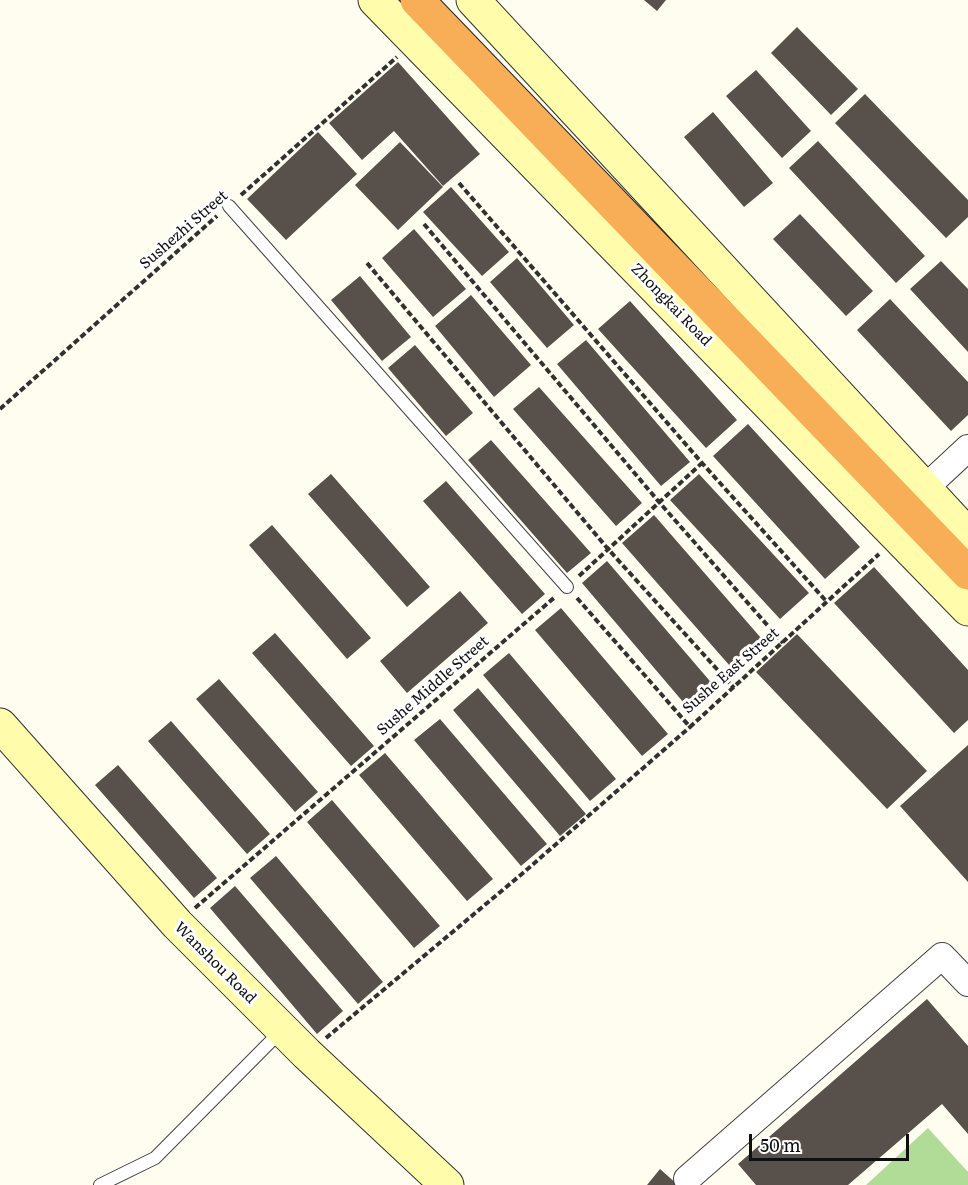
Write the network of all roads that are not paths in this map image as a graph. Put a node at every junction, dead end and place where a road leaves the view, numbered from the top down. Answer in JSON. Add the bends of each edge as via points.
{"nodes":[{"id":1,"x":375,"y":0,"type":"edge"},
{"id":2,"x":417,"y":0,"type":"edge"},
{"id":3,"x":443,"y":0,"type":"edge"},
{"id":4,"x":474,"y":0,"type":"edge"},
{"id":5,"x":602,"y":192,"type":"junction"},
{"id":6,"x":230,"y":206,"type":"road end"},
{"id":7,"x":968,"y":448,"type":"edge"},
{"id":8,"x":924,"y":489,"type":"junction"},
{"id":9,"x":968,"y":535,"type":"edge"},
{"id":10,"x":968,"y":573,"type":"edge"},
{"id":11,"x":567,"y":587,"type":"road end"},
{"id":12,"x":968,"y":609,"type":"edge"},
{"id":13,"x":0,"y":724,"type":"edge"},
{"id":14,"x":968,"y":983,"type":"edge"},
{"id":15,"x":282,"y":1030,"type":"junction"},
{"id":16,"x":691,"y":1182,"type":"edge"},
{"id":17,"x":100,"y":1185,"type":"edge"},
{"id":18,"x":447,"y":1185,"type":"edge"}],
"edges":[{"from":1,"to":12,"type":"main road","name":"Zhongkai Road"},
{"from":2,"to":5,"type":"highway"},
{"from":3,"to":5,"type":"highway"},
{"from":4,"to":8,"type":"main road"},
{"from":5,"to":10,"type":"highway"},
{"from":6,"to":11,"type":"lane"},
{"from":7,"to":8,"type":"street"},
{"from":8,"to":9,"type":"main road"},
{"from":13,"to":15,"type":"main road","name":"Wanshou Road","via":[[177,924]]},
{"from":14,"to":16,"type":"street","via":[[942,956]]},
{"from":15,"to":17,"type":"lane","via":[[155,1158]]},
{"from":15,"to":18,"type":"main road","name":"Wanshou Road"}]}
